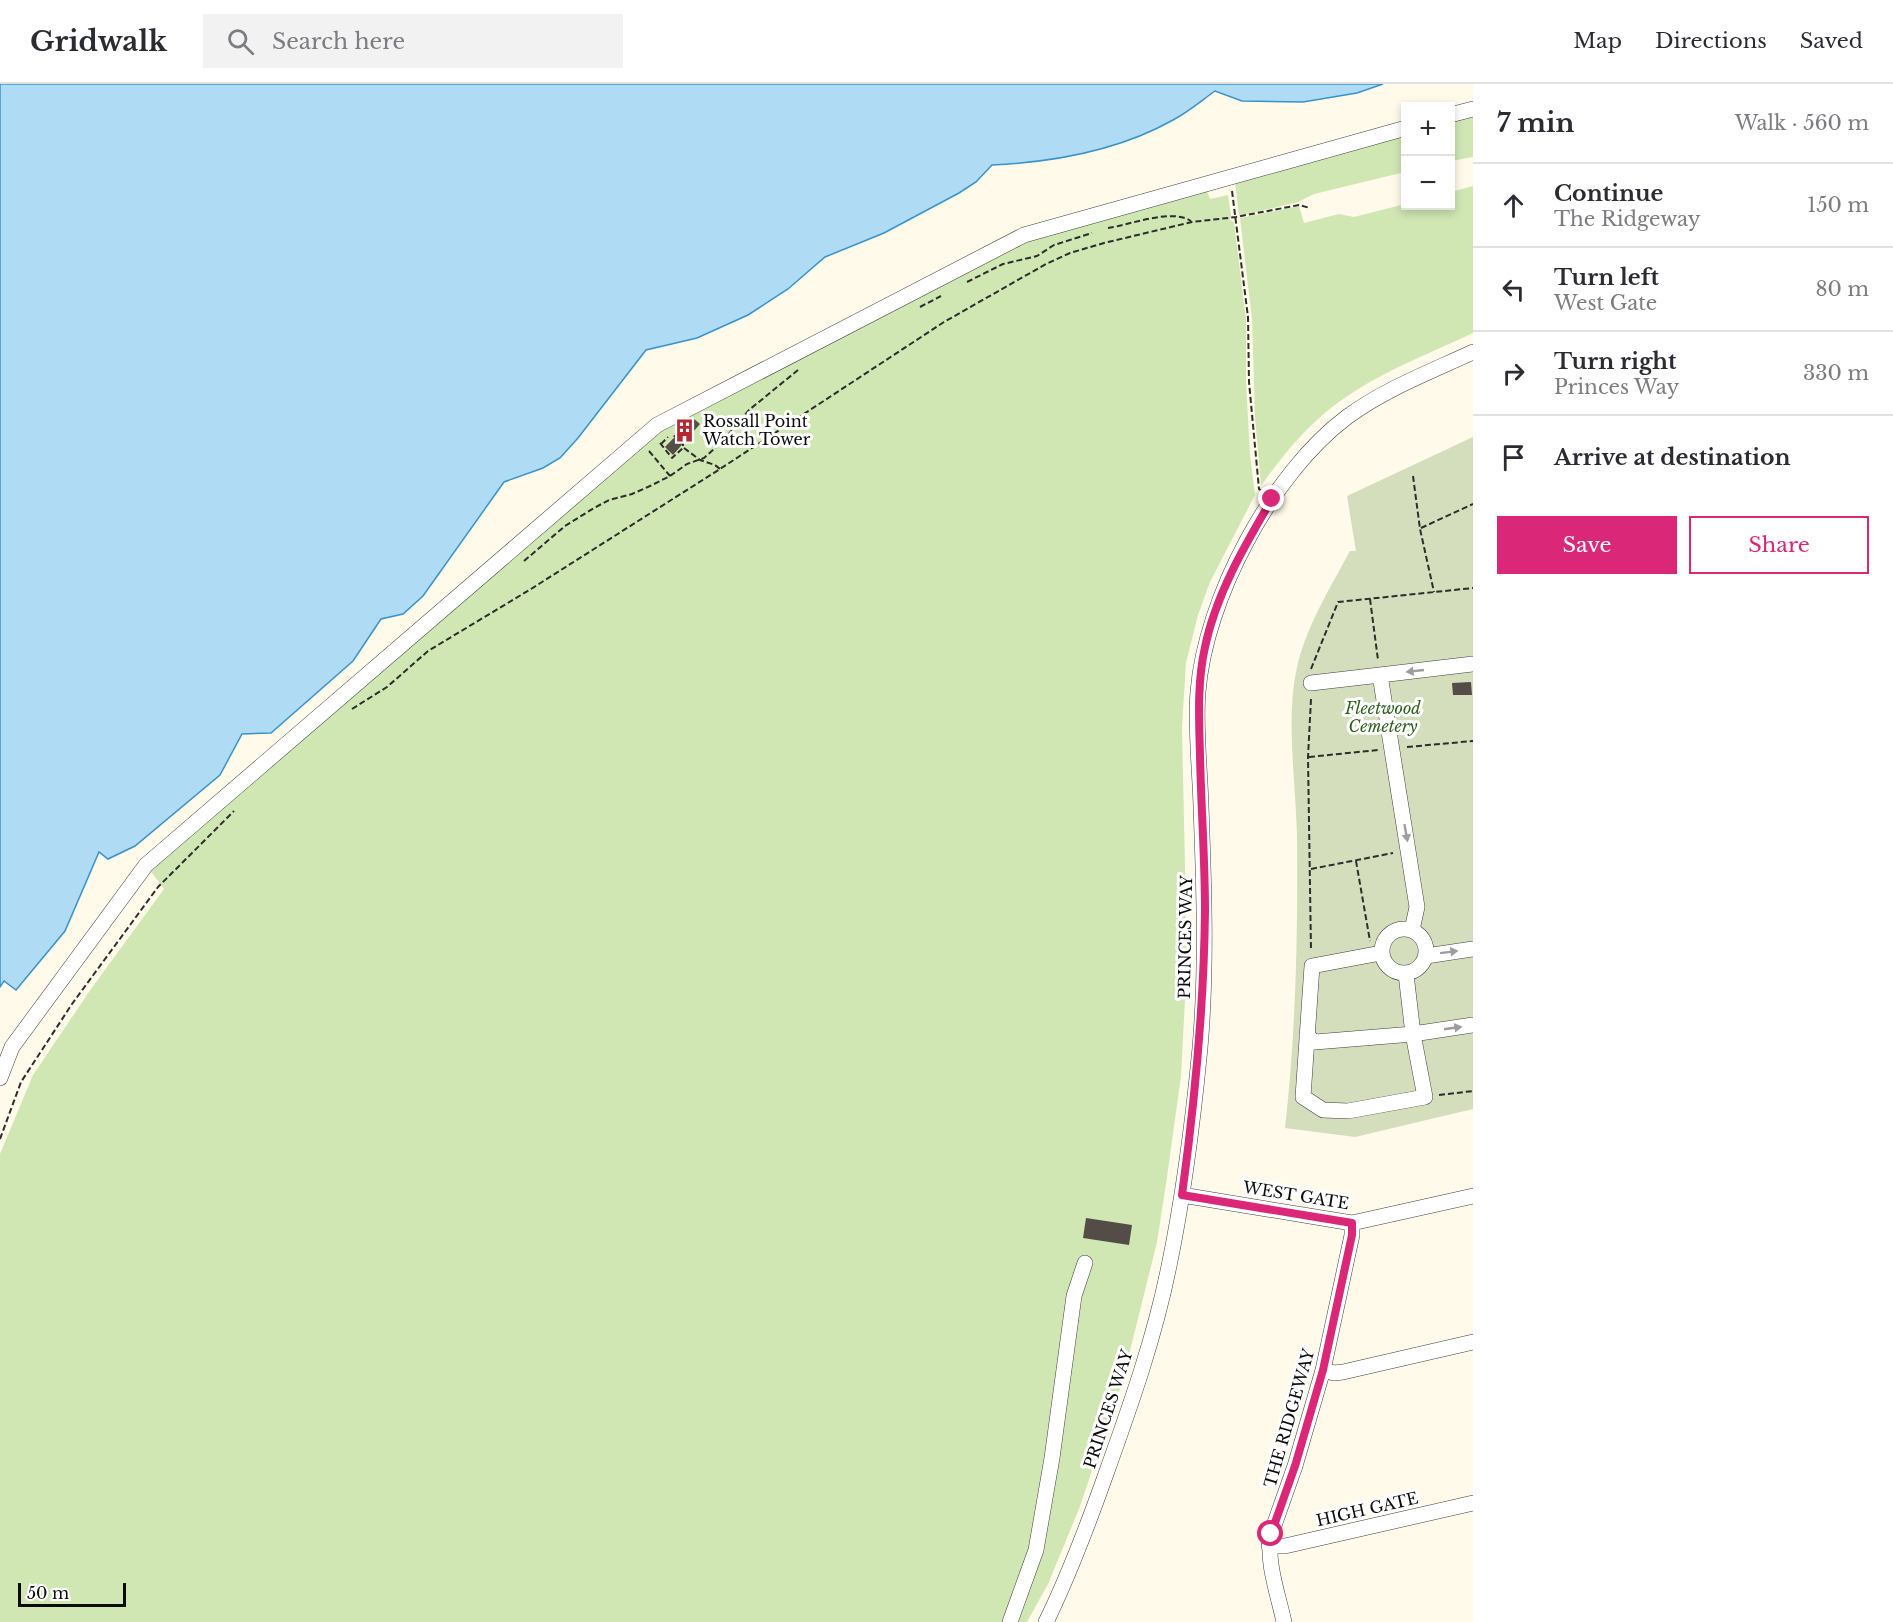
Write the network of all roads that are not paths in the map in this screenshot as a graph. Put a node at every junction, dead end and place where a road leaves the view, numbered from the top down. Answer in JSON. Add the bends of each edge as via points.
{"nodes":[{"id":1,"x":1473,"y":109,"type":"edge"},
{"id":2,"x":1455,"y":114,"type":"edge"},
{"id":3,"x":1401,"y":129,"type":"edge"},
{"id":4,"x":1473,"y":352,"type":"edge"},
{"id":5,"x":1473,"y":664,"type":"edge"},
{"id":6,"x":1380,"y":675,"type":"junction"},
{"id":7,"x":1311,"y":683,"type":"road end"},
{"id":8,"x":1412,"y":930,"type":"junction"},
{"id":9,"x":1473,"y":949,"type":"edge"},
{"id":10,"x":1377,"y":954,"type":"junction"},
{"id":11,"x":1426,"y":956,"type":"junction"},
{"id":12,"x":1406,"y":974,"type":"junction"},
{"id":13,"x":1473,"y":1026,"type":"edge"},
{"id":14,"x":1413,"y":1034,"type":"junction"},
{"id":15,"x":1307,"y":1036,"type":"junction"},
{"id":16,"x":0,"y":1078,"type":"edge"},
{"id":17,"x":1182,"y":1195,"type":"junction"},
{"id":18,"x":1473,"y":1196,"type":"edge"},
{"id":19,"x":1352,"y":1223,"type":"junction"},
{"id":20,"x":1085,"y":1263,"type":"dead end"},
{"id":21,"x":1473,"y":1342,"type":"edge"},
{"id":22,"x":1323,"y":1370,"type":"junction"},
{"id":23,"x":1473,"y":1503,"type":"edge"},
{"id":24,"x":1269,"y":1546,"type":"junction"},
{"id":25,"x":1011,"y":1622,"type":"edge"},
{"id":26,"x":1046,"y":1622,"type":"edge"},
{"id":27,"x":1284,"y":1622,"type":"edge"}],
"edges":[{"from":1,"to":2,"type":"street"},
{"from":3,"to":16,"type":"street","via":[[1024,235],[657,425],[146,865],[12,1047]]},
{"from":4,"to":17,"type":"street","name":"PRINCES WAY","via":[[1369,402],[1344,419],[1304,457],[1272,499],[1218,604],[1205,646],[1198,693],[1205,907],[1203,979],[1200,1046]]},
{"from":5,"to":6,"type":"street","one_way":true},
{"from":6,"to":7,"type":"street"},
{"from":6,"to":8,"type":"street","one_way":true,"via":[[1417,908]]},
{"from":8,"to":10,"type":"street","via":[[1399,929],[1389,934]]},
{"from":8,"to":11,"type":"street","via":[[1421,936]]},
{"from":11,"to":9,"type":"street","one_way":true},
{"from":10,"to":12,"type":"street","via":[[1389,968]]},
{"from":10,"to":15,"type":"street","via":[[1311,966]]},
{"from":11,"to":12,"type":"street","via":[[1419,968]]},
{"from":12,"to":14,"type":"street"},
{"from":14,"to":13,"type":"street","one_way":true},
{"from":14,"to":15,"type":"street","via":[[1315,1042]]},
{"from":14,"to":15,"type":"street","via":[[1425,1097],[1348,1111],[1323,1110],[1303,1097]]},
{"from":17,"to":19,"type":"street","name":"WEST GATE"},
{"from":17,"to":26,"type":"street","name":"PRINCES WAY","via":[[1169,1269],[1134,1397],[1078,1551]]},
{"from":18,"to":19,"type":"street","name":"WEST GATE"},
{"from":19,"to":22,"type":"street","name":"THE RIDGEWAY"},
{"from":20,"to":25,"type":"street","via":[[1074,1296],[1036,1550]]},
{"from":21,"to":22,"type":"street","via":[[1344,1372]]},
{"from":22,"to":24,"type":"street","name":"THE RIDGEWAY"},
{"from":23,"to":24,"type":"street","name":"HIGH GATE","via":[[1285,1546]]},
{"from":24,"to":27,"type":"street","name":"THE RIDGEWAY"}]}
